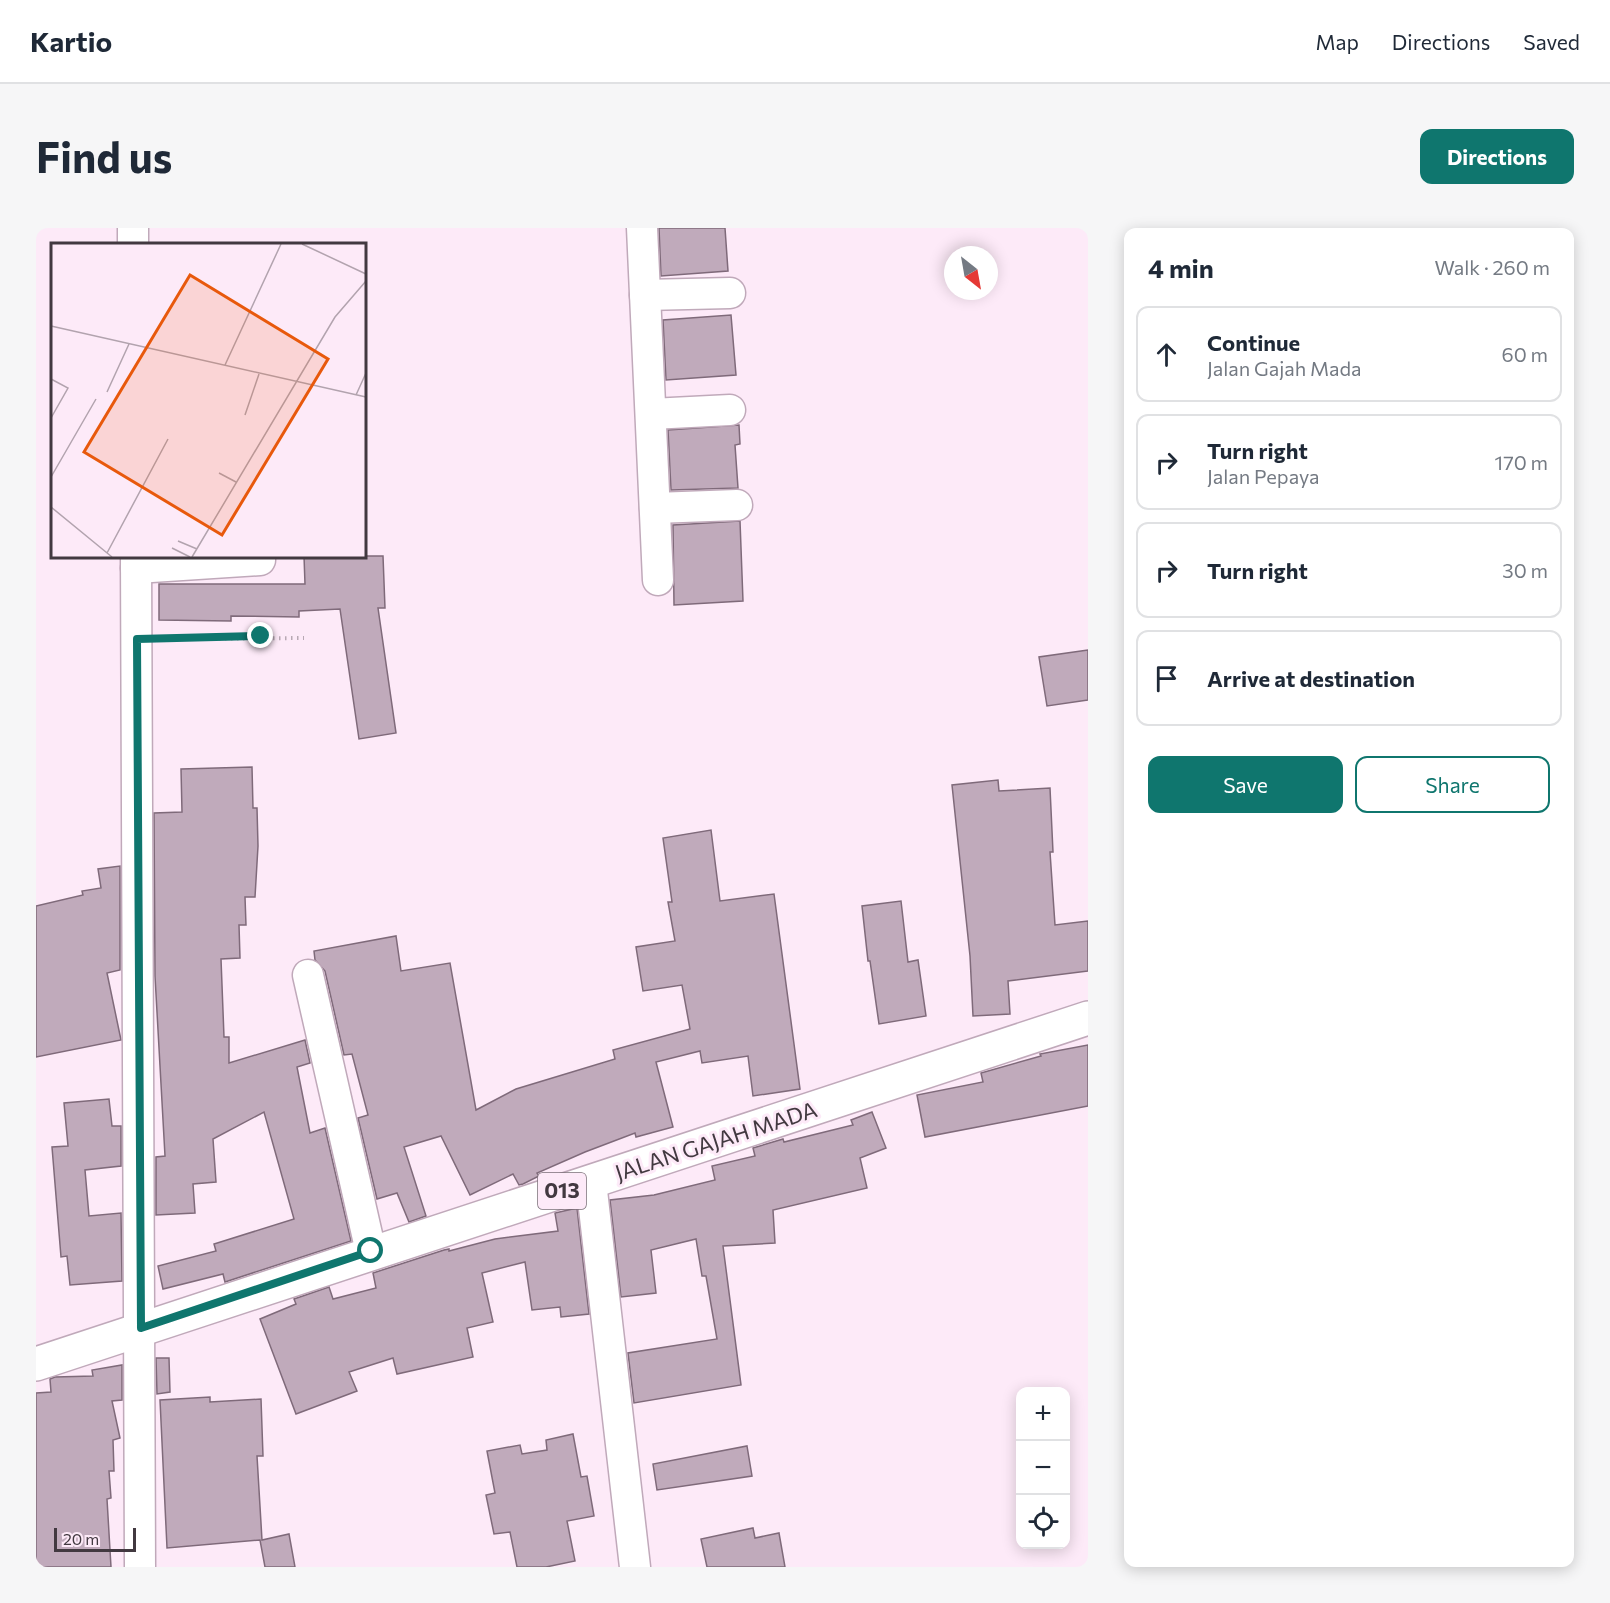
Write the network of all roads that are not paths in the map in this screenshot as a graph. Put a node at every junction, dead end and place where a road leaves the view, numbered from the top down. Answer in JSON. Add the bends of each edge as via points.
{"nodes":[{"id":1,"x":133,"y":228,"type":"edge"},
{"id":2,"x":642,"y":228,"type":"edge"},
{"id":3,"x":134,"y":243,"type":"edge"},
{"id":4,"x":730,"y":292,"type":"dead end"},
{"id":5,"x":645,"y":295,"type":"junction"},
{"id":6,"x":730,"y":410,"type":"dead end"},
{"id":7,"x":651,"y":414,"type":"junction"},
{"id":8,"x":737,"y":505,"type":"dead end"},
{"id":9,"x":655,"y":508,"type":"junction"},
{"id":10,"x":260,"y":560,"type":"dead end"},
{"id":11,"x":136,"y":562,"type":"edge"},
{"id":12,"x":658,"y":580,"type":"dead end"},
{"id":13,"x":308,"y":975,"type":"dead end"},
{"id":14,"x":1088,"y":1018,"type":"edge"},
{"id":15,"x":591,"y":1182,"type":"junction"},
{"id":16,"x":371,"y":1251,"type":"junction"},
{"id":17,"x":141,"y":1328,"type":"junction"},
{"id":18,"x":36,"y":1364,"type":"edge"},
{"id":19,"x":140,"y":1567,"type":"edge"},
{"id":20,"x":635,"y":1567,"type":"edge"}],
"edges":[{"from":1,"to":3,"type":"street"},
{"from":2,"to":5,"type":"street"},
{"from":4,"to":5,"type":"street"},
{"from":5,"to":7,"type":"street"},
{"from":6,"to":7,"type":"street"},
{"from":7,"to":9,"type":"street"},
{"from":8,"to":9,"type":"street"},
{"from":9,"to":12,"type":"street"},
{"from":10,"to":11,"type":"street"},
{"from":11,"to":17,"type":"street"},
{"from":13,"to":16,"type":"street"},
{"from":14,"to":15,"type":"main road","name":"JALAN GAJAH MADA","number":"013"},
{"from":15,"to":16,"type":"main road","name":"JALAN GAJAH MADA","number":"013"},
{"from":15,"to":20,"type":"street"},
{"from":16,"to":17,"type":"main road","name":"JALAN GAJAH MADA","number":"013"},
{"from":17,"to":18,"type":"main road","name":"JALAN GAJAH MADA","number":"013"},
{"from":17,"to":19,"type":"street"}]}
